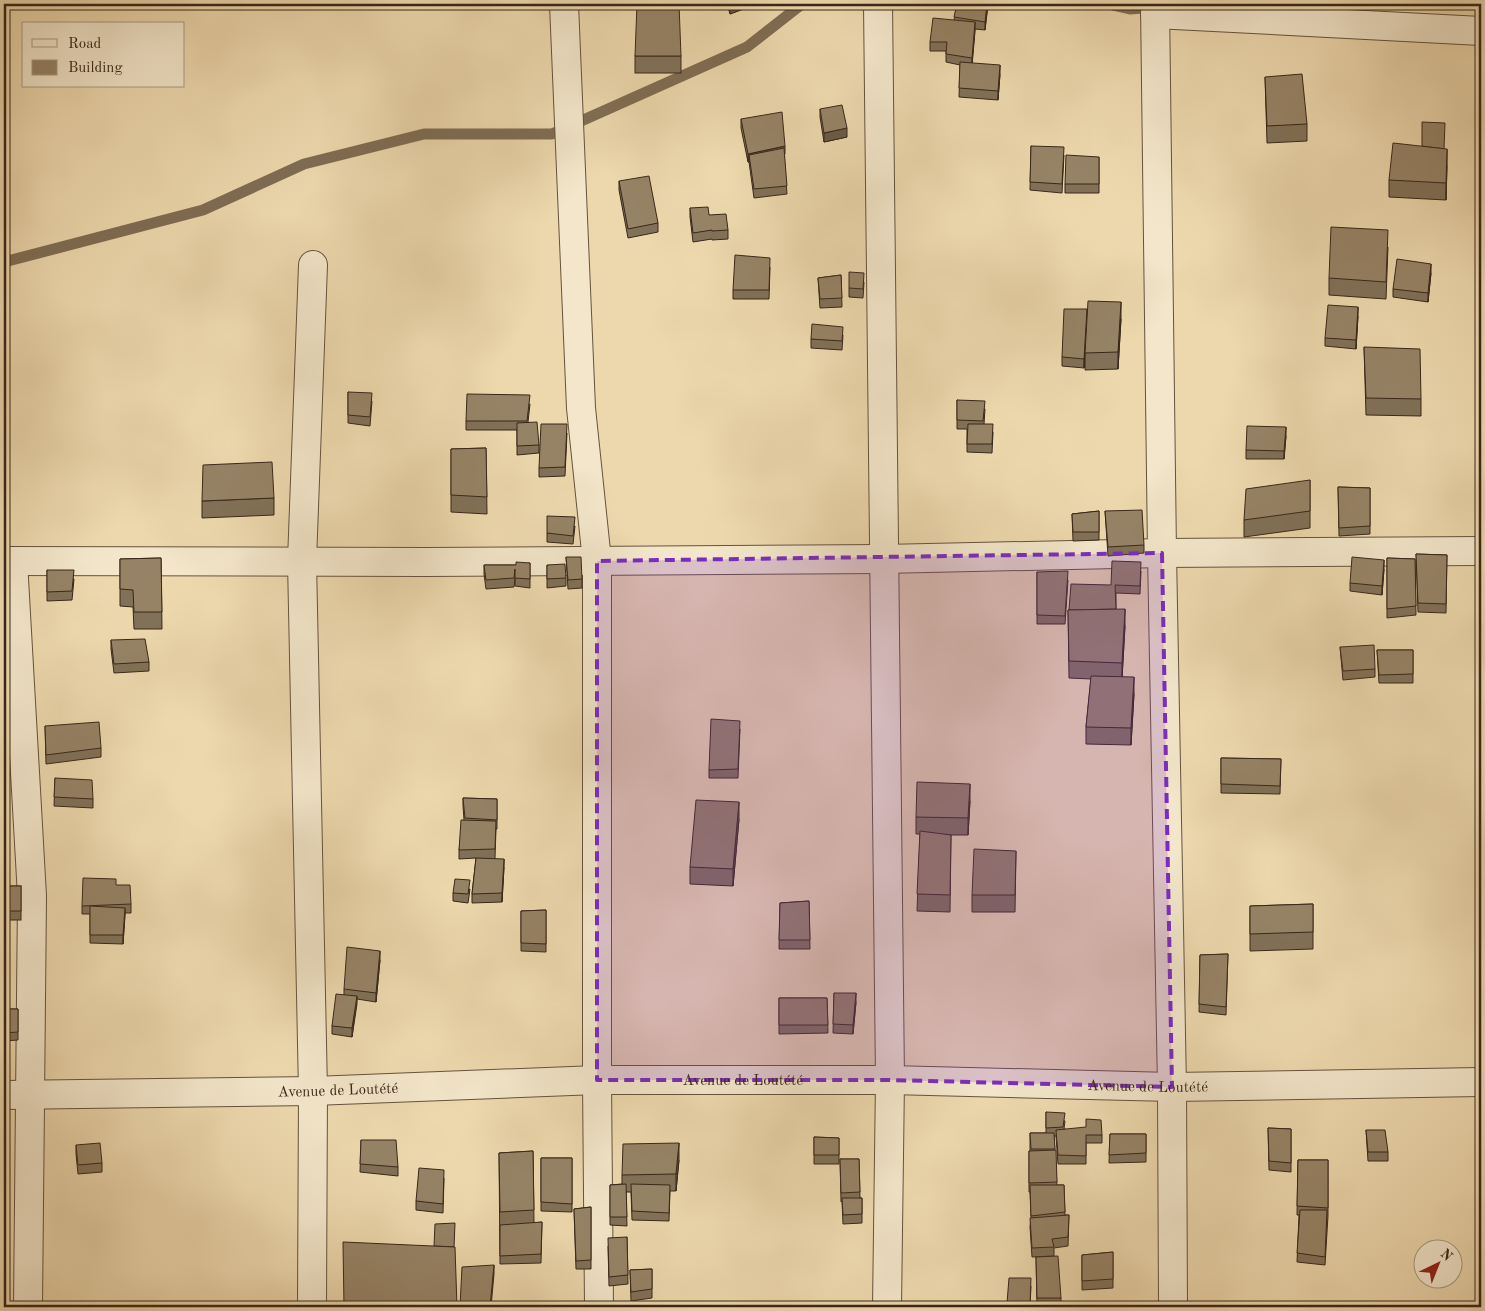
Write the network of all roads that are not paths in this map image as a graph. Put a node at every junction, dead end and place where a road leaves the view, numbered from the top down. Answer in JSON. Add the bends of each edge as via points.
{"nodes":[{"id":1,"x":564,"y":4,"type":"edge"},
{"id":2,"x":878,"y":4,"type":"edge"},
{"id":3,"x":1155,"y":9,"type":"edge"},
{"id":4,"x":1481,"y":31,"type":"edge"},
{"id":5,"x":313,"y":265,"type":"dead end"},
{"id":6,"x":1481,"y":551,"type":"edge"},
{"id":7,"x":1162,"y":553,"type":"junction"},
{"id":8,"x":883,"y":559,"type":"junction"},
{"id":9,"x":9,"y":561,"type":"edge"},
{"id":10,"x":302,"y":561,"type":"junction"},
{"id":11,"x":597,"y":561,"type":"junction"},
{"id":12,"x":597,"y":1080,"type":"junction"},
{"id":13,"x":890,"y":1080,"type":"junction"},
{"id":14,"x":1481,"y":1082,"type":"edge"},
{"id":15,"x":1172,"y":1087,"type":"junction"},
{"id":16,"x":313,"y":1092,"type":"junction"},
{"id":17,"x":16,"y":1095,"type":"edge"},
{"id":18,"x":28,"y":1307,"type":"edge"},
{"id":19,"x":312,"y":1307,"type":"edge"},
{"id":20,"x":599,"y":1307,"type":"edge"},
{"id":21,"x":887,"y":1307,"type":"edge"},
{"id":22,"x":1173,"y":1307,"type":"edge"}],
"edges":[{"from":1,"to":11,"type":"street","via":[[581,408]]},
{"from":2,"to":8,"type":"street"},
{"from":3,"to":4,"type":"street"},
{"from":3,"to":7,"type":"street"},
{"from":5,"to":10,"type":"street"},
{"from":6,"to":7,"type":"street"},
{"from":7,"to":8,"type":"street"},
{"from":7,"to":15,"type":"street"},
{"from":8,"to":11,"type":"street"},
{"from":8,"to":13,"type":"street"},
{"from":9,"to":10,"type":"street"},
{"from":9,"to":17,"type":"street","via":[[32,896]]},
{"from":10,"to":11,"type":"street"},
{"from":10,"to":16,"type":"street"},
{"from":11,"to":12,"type":"street"},
{"from":12,"to":13,"type":"street","name":"Avenue de Loutété"},
{"from":12,"to":16,"type":"street","name":"Avenue de Loutété"},
{"from":12,"to":20,"type":"street"},
{"from":13,"to":15,"type":"street","name":"Avenue de Loutété"},
{"from":13,"to":21,"type":"street"},
{"from":14,"to":15,"type":"street","name":"Avenue de Loutété"},
{"from":15,"to":22,"type":"street"},
{"from":16,"to":17,"type":"street","name":"Avenue de Loutété"},
{"from":16,"to":19,"type":"street"},
{"from":17,"to":18,"type":"street"}]}
